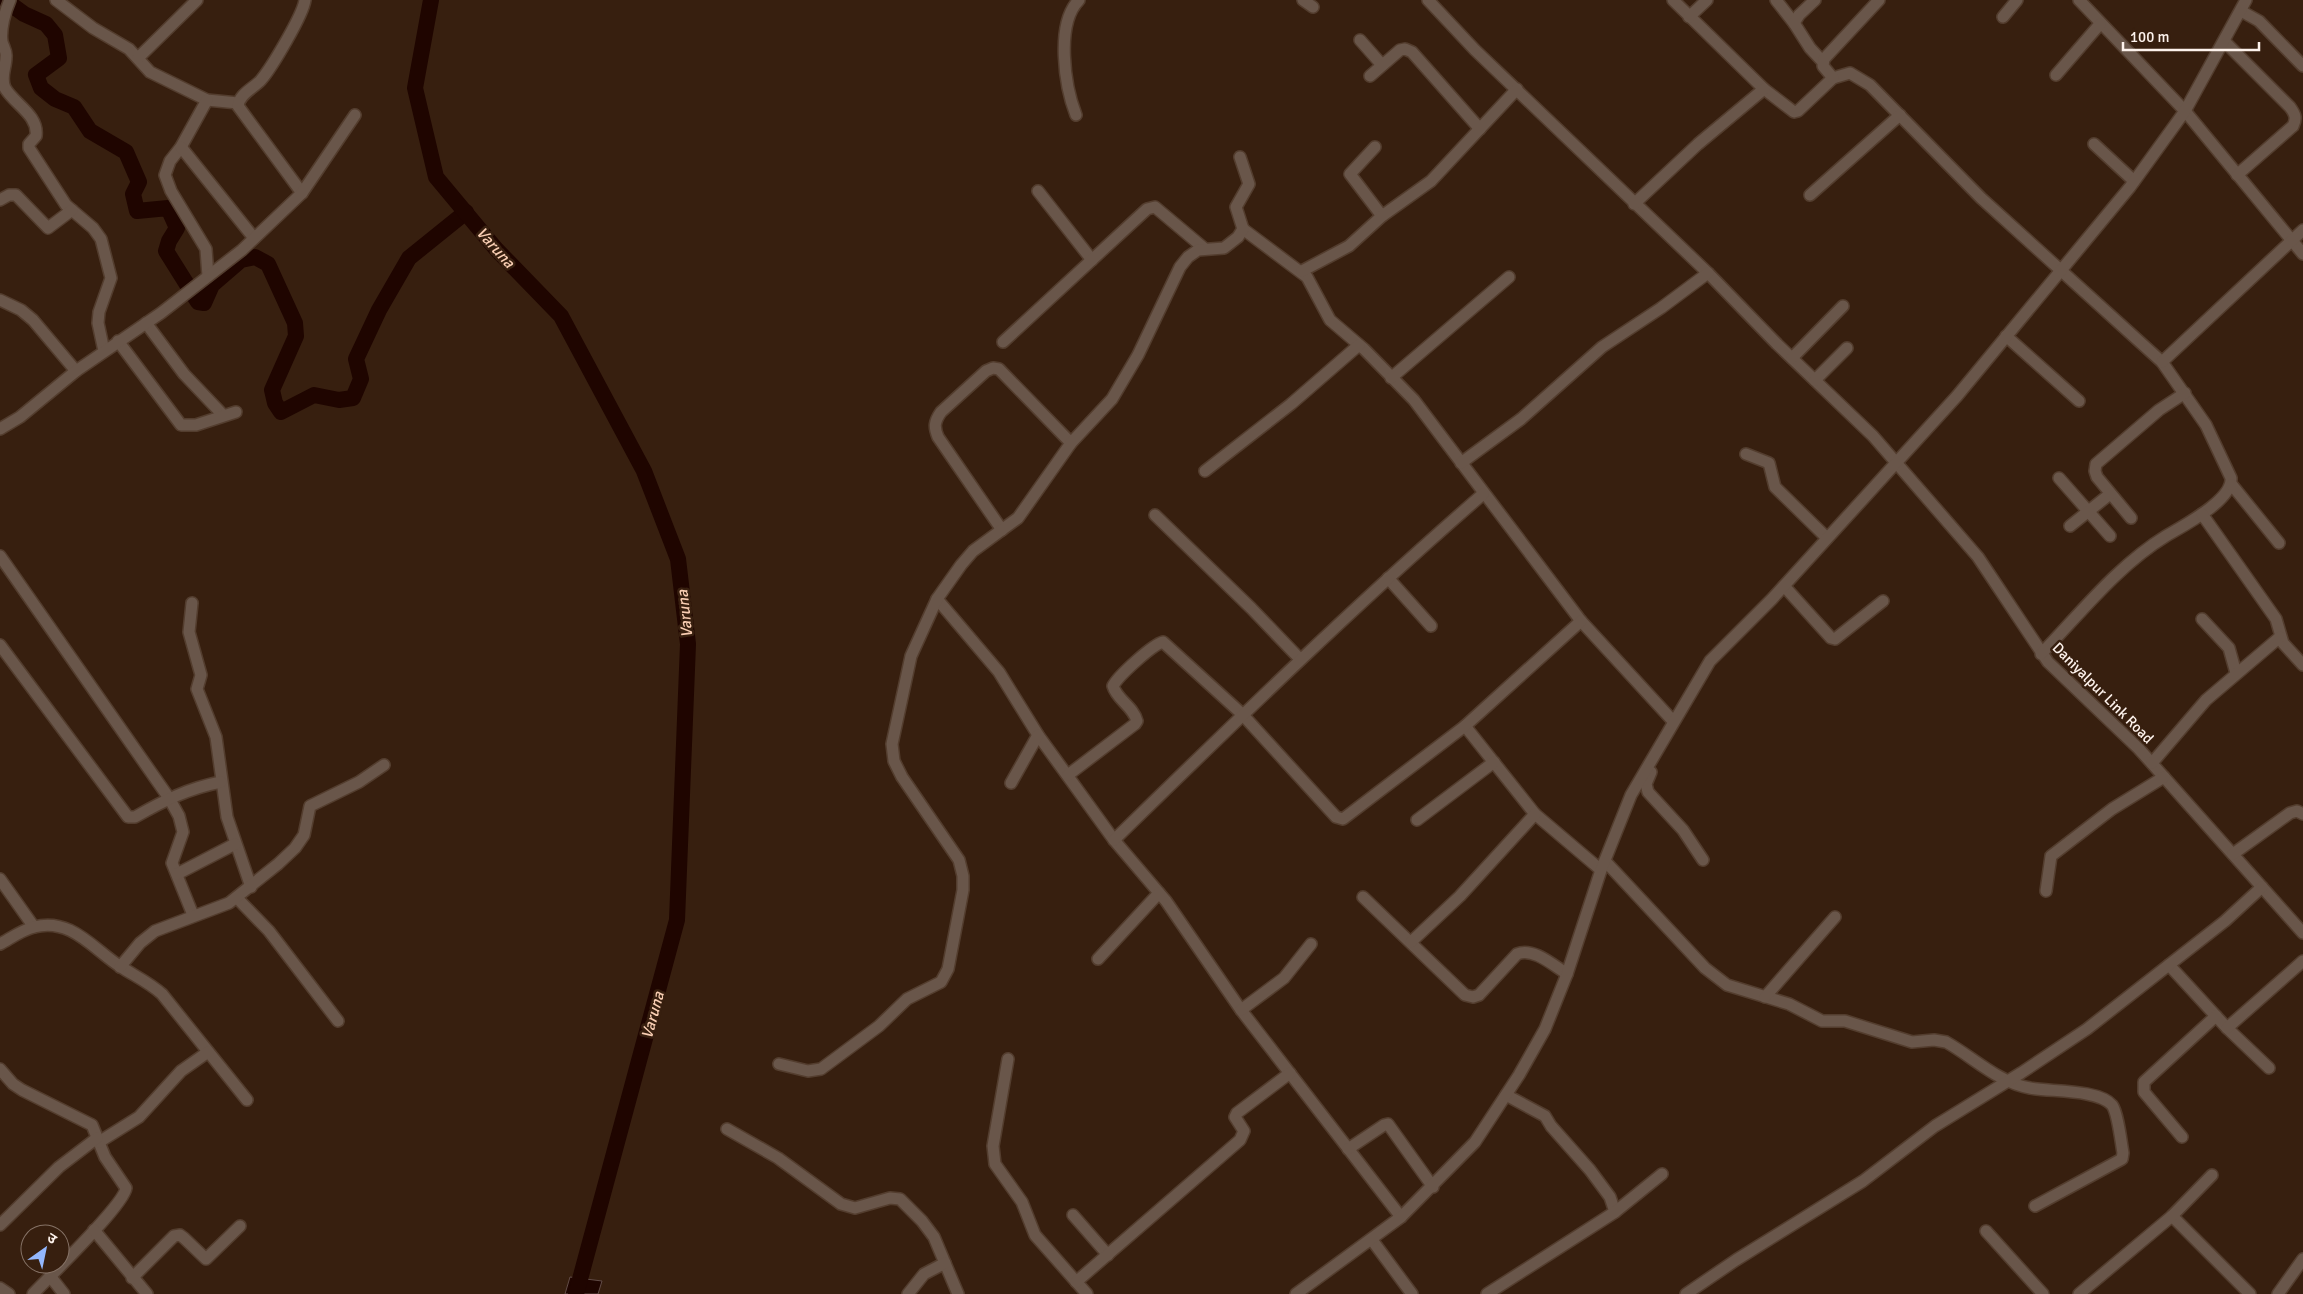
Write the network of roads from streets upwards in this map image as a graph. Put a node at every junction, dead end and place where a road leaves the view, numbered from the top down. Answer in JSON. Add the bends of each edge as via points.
{"nodes":[{"id":1,"x":56,"y":0,"type":"edge"},
{"id":2,"x":196,"y":0,"type":"edge"},
{"id":3,"x":305,"y":0,"type":"edge"},
{"id":4,"x":1079,"y":0,"type":"edge"},
{"id":5,"x":1428,"y":0,"type":"edge"},
{"id":6,"x":1673,"y":0,"type":"edge"},
{"id":7,"x":1708,"y":0,"type":"edge"},
{"id":8,"x":1776,"y":0,"type":"edge"},
{"id":9,"x":1815,"y":0,"type":"edge"},
{"id":10,"x":1879,"y":0,"type":"edge"},
{"id":11,"x":2017,"y":0,"type":"edge"},
{"id":12,"x":2079,"y":0,"type":"edge"},
{"id":13,"x":2246,"y":0,"type":"edge"},
{"id":14,"x":9,"y":2,"type":"edge"},
{"id":15,"x":2240,"y":11,"type":"junction"},
{"id":16,"x":1689,"y":17,"type":"junction"},
{"id":17,"x":2003,"y":17,"type":"dead end"},
{"id":18,"x":1794,"y":23,"type":"junction"},
{"id":19,"x":2100,"y":24,"type":"junction"},
{"id":20,"x":1360,"y":40,"type":"dead end"},
{"id":21,"x":2225,"y":42,"type":"junction"},
{"id":22,"x":138,"y":58,"type":"junction"},
{"id":23,"x":1822,"y":62,"type":"junction"},
{"id":24,"x":1382,"y":65,"type":"junction"},
{"id":25,"x":2303,"y":66,"type":"edge"},
{"id":26,"x":1,"y":74,"type":"edge"},
{"id":27,"x":2056,"y":75,"type":"dead end"},
{"id":28,"x":1370,"y":76,"type":"dead end"},
{"id":29,"x":1833,"y":78,"type":"junction"},
{"id":30,"x":1764,"y":89,"type":"junction"},
{"id":31,"x":1517,"y":90,"type":"junction"},
{"id":32,"x":207,"y":100,"type":"junction"},
{"id":33,"x":238,"y":102,"type":"junction"},
{"id":34,"x":2185,"y":111,"type":"junction"},
{"id":35,"x":355,"y":115,"type":"dead end"},
{"id":36,"x":1076,"y":115,"type":"dead end"},
{"id":37,"x":1900,"y":115,"type":"junction"},
{"id":38,"x":1480,"y":129,"type":"junction"},
{"id":39,"x":2094,"y":144,"type":"dead end"},
{"id":40,"x":181,"y":147,"type":"junction"},
{"id":41,"x":1376,"y":147,"type":"dead end"},
{"id":42,"x":1240,"y":157,"type":"dead end"},
{"id":43,"x":2238,"y":176,"type":"junction"},
{"id":44,"x":2134,"y":181,"type":"junction"},
{"id":45,"x":1038,"y":191,"type":"dead end"},
{"id":46,"x":302,"y":193,"type":"junction"},
{"id":47,"x":1810,"y":195,"type":"dead end"},
{"id":48,"x":0,"y":200,"type":"edge"},
{"id":49,"x":1634,"y":204,"type":"junction"},
{"id":50,"x":72,"y":210,"type":"junction"},
{"id":51,"x":1382,"y":216,"type":"junction"},
{"id":52,"x":1244,"y":229,"type":"junction"},
{"id":53,"x":2303,"y":230,"type":"edge"},
{"id":54,"x":254,"y":238,"type":"junction"},
{"id":55,"x":2291,"y":241,"type":"junction"},
{"id":56,"x":1205,"y":249,"type":"junction"},
{"id":57,"x":2303,"y":254,"type":"edge"},
{"id":58,"x":1092,"y":260,"type":"junction"},
{"id":59,"x":1302,"y":271,"type":"junction"},
{"id":60,"x":2060,"y":271,"type":"junction"},
{"id":61,"x":1708,"y":273,"type":"junction"},
{"id":62,"x":1509,"y":277,"type":"dead end"},
{"id":63,"x":203,"y":280,"type":"junction"},
{"id":64,"x":0,"y":300,"type":"edge"},
{"id":65,"x":1843,"y":306,"type":"dead end"},
{"id":66,"x":146,"y":323,"type":"junction"},
{"id":67,"x":2006,"y":336,"type":"junction"},
{"id":68,"x":118,"y":341,"type":"junction"},
{"id":69,"x":1003,"y":342,"type":"dead end"},
{"id":70,"x":1359,"y":345,"type":"junction"},
{"id":71,"x":1847,"y":348,"type":"dead end"},
{"id":72,"x":104,"y":351,"type":"junction"},
{"id":73,"x":1792,"y":358,"type":"junction"},
{"id":74,"x":2162,"y":362,"type":"junction"},
{"id":75,"x":76,"y":371,"type":"junction"},
{"id":76,"x":1392,"y":378,"type":"junction"},
{"id":77,"x":1815,"y":380,"type":"junction"},
{"id":78,"x":2185,"y":394,"type":"junction"},
{"id":79,"x":2079,"y":401,"type":"dead end"},
{"id":80,"x":236,"y":412,"type":"dead end"},
{"id":81,"x":223,"y":415,"type":"junction"},
{"id":82,"x":0,"y":430,"type":"edge"},
{"id":83,"x":1071,"y":443,"type":"junction"},
{"id":84,"x":1746,"y":454,"type":"dead end"},
{"id":85,"x":1462,"y":463,"type":"junction"},
{"id":86,"x":1896,"y":464,"type":"junction"},
{"id":87,"x":1205,"y":471,"type":"dead end"},
{"id":88,"x":2059,"y":478,"type":"dead end"},
{"id":89,"x":2232,"y":485,"type":"junction"},
{"id":90,"x":1483,"y":494,"type":"junction"},
{"id":91,"x":2110,"y":494,"type":"junction"},
{"id":92,"x":2088,"y":511,"type":"junction"},
{"id":93,"x":2202,"y":514,"type":"junction"},
{"id":94,"x":1155,"y":515,"type":"dead end"},
{"id":95,"x":2131,"y":518,"type":"dead end"},
{"id":96,"x":2070,"y":526,"type":"dead end"},
{"id":97,"x":1002,"y":530,"type":"junction"},
{"id":98,"x":2110,"y":536,"type":"dead end"},
{"id":99,"x":1827,"y":538,"type":"junction"},
{"id":100,"x":2279,"y":543,"type":"dead end"},
{"id":101,"x":0,"y":556,"type":"edge"},
{"id":102,"x":1388,"y":578,"type":"junction"},
{"id":103,"x":1784,"y":586,"type":"junction"},
{"id":104,"x":937,"y":599,"type":"junction"},
{"id":105,"x":1883,"y":601,"type":"dead end"},
{"id":106,"x":192,"y":603,"type":"dead end"},
{"id":107,"x":2202,"y":619,"type":"dead end"},
{"id":108,"x":1581,"y":621,"type":"junction"},
{"id":109,"x":1431,"y":626,"type":"dead end"},
{"id":110,"x":2280,"y":637,"type":"junction"},
{"id":111,"x":0,"y":645,"type":"edge"},
{"id":112,"x":2041,"y":654,"type":"junction"},
{"id":113,"x":1300,"y":659,"type":"junction"},
{"id":114,"x":2303,"y":665,"type":"edge"},
{"id":115,"x":2236,"y":673,"type":"junction"},
{"id":116,"x":1242,"y":714,"type":"junction"},
{"id":117,"x":1673,"y":721,"type":"junction"},
{"id":118,"x":1465,"y":726,"type":"junction"},
{"id":119,"x":1038,"y":735,"type":"junction"},
{"id":120,"x":1656,"y":751,"type":"junction"},
{"id":121,"x":1494,"y":762,"type":"junction"},
{"id":122,"x":2152,"y":763,"type":"junction"},
{"id":123,"x":384,"y":765,"type":"dead end"},
{"id":124,"x":1068,"y":775,"type":"junction"},
{"id":125,"x":2164,"y":777,"type":"junction"},
{"id":126,"x":221,"y":782,"type":"junction"},
{"id":127,"x":1011,"y":783,"type":"dead end"},
{"id":128,"x":169,"y":798,"type":"junction"},
{"id":129,"x":1536,"y":814,"type":"junction"},
{"id":130,"x":2303,"y":814,"type":"edge"},
{"id":131,"x":1416,"y":820,"type":"dead end"},
{"id":132,"x":1114,"y":840,"type":"junction"},
{"id":133,"x":235,"y":844,"type":"junction"},
{"id":134,"x":2233,"y":854,"type":"junction"},
{"id":135,"x":1703,"y":860,"type":"dead end"},
{"id":136,"x":1603,"y":866,"type":"junction"},
{"id":137,"x":177,"y":874,"type":"junction"},
{"id":138,"x":0,"y":879,"type":"edge"},
{"id":139,"x":251,"y":887,"type":"junction"},
{"id":140,"x":2262,"y":887,"type":"junction"},
{"id":141,"x":2046,"y":891,"type":"dead end"},
{"id":142,"x":1159,"y":892,"type":"junction"},
{"id":143,"x":1363,"y":897,"type":"dead end"},
{"id":144,"x":237,"y":898,"type":"junction"},
{"id":145,"x":193,"y":915,"type":"junction"},
{"id":146,"x":1835,"y":917,"type":"dead end"},
{"id":147,"x":34,"y":927,"type":"junction"},
{"id":148,"x":2303,"y":933,"type":"edge"},
{"id":149,"x":1411,"y":942,"type":"junction"},
{"id":150,"x":0,"y":944,"type":"edge"},
{"id":151,"x":1311,"y":944,"type":"dead end"},
{"id":152,"x":1098,"y":959,"type":"dead end"},
{"id":153,"x":2303,"y":960,"type":"edge"},
{"id":154,"x":2169,"y":966,"type":"junction"},
{"id":155,"x":120,"y":967,"type":"junction"},
{"id":156,"x":1566,"y":974,"type":"junction"},
{"id":157,"x":1765,"y":997,"type":"junction"},
{"id":158,"x":1241,"y":1010,"type":"junction"},
{"id":159,"x":2216,"y":1016,"type":"junction"},
{"id":160,"x":338,"y":1021,"type":"dead end"},
{"id":161,"x":2227,"y":1028,"type":"junction"},
{"id":162,"x":208,"y":1052,"type":"junction"},
{"id":163,"x":1008,"y":1059,"type":"dead end"},
{"id":164,"x":779,"y":1064,"type":"dead end"},
{"id":165,"x":2269,"y":1068,"type":"dead end"},
{"id":166,"x":0,"y":1069,"type":"edge"},
{"id":167,"x":1290,"y":1073,"type":"junction"},
{"id":168,"x":2014,"y":1078,"type":"junction"},
{"id":169,"x":1506,"y":1095,"type":"junction"},
{"id":170,"x":248,"y":1100,"type":"dead end"},
{"id":171,"x":727,"y":1129,"type":"dead end"},
{"id":172,"x":2182,"y":1137,"type":"dead end"},
{"id":173,"x":98,"y":1140,"type":"junction"},
{"id":174,"x":1348,"y":1149,"type":"junction"},
{"id":175,"x":1662,"y":1174,"type":"dead end"},
{"id":176,"x":2212,"y":1175,"type":"dead end"},
{"id":177,"x":1433,"y":1187,"type":"junction"},
{"id":178,"x":2035,"y":1206,"type":"dead end"},
{"id":179,"x":1615,"y":1212,"type":"junction"},
{"id":180,"x":1073,"y":1215,"type":"dead end"},
{"id":181,"x":2172,"y":1216,"type":"junction"},
{"id":182,"x":1401,"y":1217,"type":"junction"},
{"id":183,"x":0,"y":1225,"type":"edge"},
{"id":184,"x":240,"y":1226,"type":"dead end"},
{"id":185,"x":94,"y":1230,"type":"junction"},
{"id":186,"x":1986,"y":1231,"type":"dead end"},
{"id":187,"x":1372,"y":1240,"type":"junction"},
{"id":188,"x":1108,"y":1255,"type":"junction"},
{"id":189,"x":2303,"y":1259,"type":"edge"},
{"id":190,"x":945,"y":1263,"type":"junction"},
{"id":191,"x":50,"y":1276,"type":"junction"},
{"id":192,"x":132,"y":1278,"type":"junction"},
{"id":193,"x":1076,"y":1282,"type":"junction"},
{"id":194,"x":0,"y":1288,"type":"edge"},
{"id":195,"x":9,"y":1294,"type":"edge"},
{"id":196,"x":32,"y":1294,"type":"edge"},
{"id":197,"x":64,"y":1294,"type":"edge"},
{"id":198,"x":146,"y":1294,"type":"edge"},
{"id":199,"x":908,"y":1294,"type":"edge"},
{"id":200,"x":958,"y":1294,"type":"edge"},
{"id":201,"x":1087,"y":1294,"type":"edge"},
{"id":202,"x":1296,"y":1294,"type":"edge"},
{"id":203,"x":1412,"y":1294,"type":"edge"},
{"id":204,"x":1487,"y":1294,"type":"edge"},
{"id":205,"x":1686,"y":1294,"type":"edge"},
{"id":206,"x":2043,"y":1294,"type":"edge"},
{"id":207,"x":2079,"y":1294,"type":"edge"},
{"id":208,"x":2250,"y":1294,"type":"edge"},
{"id":209,"x":2278,"y":1294,"type":"edge"}],
"edges":[{"from":1,"to":22,"type":"street"},
{"from":2,"to":22,"type":"street"},
{"from":3,"to":33,"type":"street","via":[[266,74]]},
{"from":4,"to":36,"type":"street","via":[[1071,15],[1063,58]]},
{"from":5,"to":31,"type":"street","name":"Daniyalpur Link Road"},
{"from":6,"to":16,"type":"street"},
{"from":7,"to":16,"type":"street"},
{"from":8,"to":18,"type":"street"},
{"from":9,"to":18,"type":"street"},
{"from":10,"to":23,"type":"street"},
{"from":11,"to":17,"type":"street"},
{"from":12,"to":19,"type":"street"},
{"from":13,"to":15,"type":"street"},
{"from":14,"to":26,"type":"street","via":[[2,36],[6,59]]},
{"from":15,"to":21,"type":"street"},
{"from":15,"to":25,"type":"street","via":[[2259,21]]},
{"from":16,"to":30,"type":"street"},
{"from":18,"to":23,"type":"street"},
{"from":19,"to":27,"type":"street"},
{"from":19,"to":34,"type":"street"},
{"from":20,"to":24,"type":"street"},
{"from":21,"to":34,"type":"street"},
{"from":21,"to":43,"type":"street","via":[[2290,107],[2296,120]]},
{"from":22,"to":32,"type":"street","via":[[150,72]]},
{"from":23,"to":29,"type":"street"},
{"from":24,"to":28,"type":"street"},
{"from":24,"to":38,"type":"street","via":[[1400,50],[1412,52]]},
{"from":26,"to":50,"type":"street","via":[[5,88],[34,124],[36,136],[29,148],[59,196]]},
{"from":29,"to":30,"type":"street","via":[[1794,112]]},
{"from":29,"to":37,"type":"street","via":[[1850,73],[1862,79]]},
{"from":30,"to":49,"type":"street","via":[[1698,144]]},
{"from":31,"to":38,"type":"street"},
{"from":31,"to":49,"type":"street","name":"Daniyalpur Link Road"},
{"from":32,"to":33,"type":"street"},
{"from":32,"to":40,"type":"street"},
{"from":33,"to":46,"type":"street","via":[[240,110]]},
{"from":34,"to":43,"type":"street"},
{"from":34,"to":44,"type":"street"},
{"from":35,"to":46,"type":"street"},
{"from":37,"to":47,"type":"street"},
{"from":37,"to":60,"type":"street","via":[[1974,191]]},
{"from":38,"to":51,"type":"street","via":[[1431,181]]},
{"from":39,"to":44,"type":"street"},
{"from":40,"to":54,"type":"street"},
{"from":40,"to":63,"type":"street","via":[[170,161],[165,175],[206,248]]},
{"from":41,"to":51,"type":"street","via":[[1350,174]]},
{"from":42,"to":52,"type":"street","via":[[1249,184],[1236,207]]},
{"from":43,"to":55,"type":"street"},
{"from":44,"to":60,"type":"street"},
{"from":45,"to":58,"type":"street"},
{"from":46,"to":54,"type":"street"},
{"from":48,"to":50,"type":"street","via":[[9,195],[16,196],[48,228]]},
{"from":49,"to":61,"type":"street","name":"Daniyalpur Link Road"},
{"from":50,"to":72,"type":"street","via":[[98,233],[111,273],[98,323]]},
{"from":51,"to":59,"type":"street","via":[[1349,246]]},
{"from":52,"to":56,"type":"street","via":[[1224,248]]},
{"from":52,"to":59,"type":"street"},
{"from":53,"to":55,"type":"street"},
{"from":54,"to":63,"type":"street"},
{"from":55,"to":57,"type":"street"},
{"from":55,"to":74,"type":"street"},
{"from":56,"to":58,"type":"street","via":[[1151,207]]},
{"from":56,"to":83,"type":"street","via":[[1188,256],[1180,267],[1138,355],[1112,399]]},
{"from":58,"to":69,"type":"street"},
{"from":59,"to":70,"type":"street","via":[[1330,320]]},
{"from":60,"to":67,"type":"street"},
{"from":60,"to":74,"type":"street"},
{"from":61,"to":73,"type":"street","name":"Daniyalpur Link Road"},
{"from":61,"to":85,"type":"street","via":[[1602,347],[1521,419]]},
{"from":62,"to":76,"type":"street"},
{"from":63,"to":66,"type":"street"},
{"from":64,"to":75,"type":"street","via":[[33,320]]},
{"from":65,"to":73,"type":"street"},
{"from":66,"to":68,"type":"street"},
{"from":66,"to":81,"type":"street","via":[[184,374]]},
{"from":67,"to":79,"type":"street"},
{"from":67,"to":86,"type":"street"},
{"from":68,"to":72,"type":"street"},
{"from":68,"to":81,"type":"street","via":[[181,425],[196,425]]},
{"from":70,"to":76,"type":"street"},
{"from":70,"to":87,"type":"street","via":[[1292,404]]},
{"from":71,"to":77,"type":"street"},
{"from":72,"to":75,"type":"street"},
{"from":73,"to":77,"type":"street","name":"Daniyalpur Link Road"},
{"from":74,"to":78,"type":"street"},
{"from":75,"to":82,"type":"street"},
{"from":76,"to":85,"type":"street","via":[[1414,400]]},
{"from":77,"to":86,"type":"street","name":"Daniyalpur Link Road","via":[[1873,436]]},
{"from":78,"to":89,"type":"street","via":[[2215,442]]},
{"from":78,"to":91,"type":"street","via":[[2159,410],[2096,464],[2095,471]]},
{"from":80,"to":81,"type":"street"},
{"from":83,"to":97,"type":"street","via":[[1018,518]]},
{"from":83,"to":97,"type":"street","via":[[999,369],[986,371],[941,412],[934,427],[938,437]]},
{"from":84,"to":99,"type":"street","via":[[1768,463],[1775,487]]},
{"from":85,"to":90,"type":"street"},
{"from":86,"to":99,"type":"street"},
{"from":86,"to":112,"type":"street","name":"Daniyalpur Link Road","via":[[1978,557]]},
{"from":88,"to":92,"type":"street"},
{"from":89,"to":93,"type":"street"},
{"from":89,"to":100,"type":"street"},
{"from":90,"to":102,"type":"street"},
{"from":90,"to":108,"type":"street"},
{"from":91,"to":92,"type":"street"},
{"from":91,"to":95,"type":"street"},
{"from":92,"to":96,"type":"street"},
{"from":92,"to":98,"type":"street"},
{"from":93,"to":110,"type":"street","via":[[2276,619]]},
{"from":93,"to":112,"type":"street","via":[[2131,561]]},
{"from":94,"to":113,"type":"street"},
{"from":97,"to":104,"type":"street","via":[[973,551]]},
{"from":99,"to":103,"type":"street"},
{"from":101,"to":128,"type":"street"},
{"from":102,"to":109,"type":"street"},
{"from":102,"to":113,"type":"street"},
{"from":103,"to":105,"type":"street","via":[[1835,639]]},
{"from":103,"to":117,"type":"street","via":[[1710,661]]},
{"from":104,"to":119,"type":"street","via":[[999,672]]},
{"from":104,"to":164,"type":"street","via":[[911,656],[892,744],[894,760],[902,776],[962,868],[962,890],[946,976],[935,986],[907,999],[879,1026],[821,1069],[808,1071]]},
{"from":106,"to":126,"type":"street","via":[[189,632],[201,675],[197,690],[216,737]]},
{"from":107,"to":115,"type":"street","via":[[2229,648]]},
{"from":108,"to":117,"type":"street"},
{"from":108,"to":118,"type":"street"},
{"from":110,"to":114,"type":"street"},
{"from":110,"to":115,"type":"street"},
{"from":111,"to":128,"type":"street","via":[[128,817],[135,817]]},
{"from":112,"to":122,"type":"street","name":"Daniyalpur Link Road"},
{"from":113,"to":116,"type":"street"},
{"from":115,"to":122,"type":"street","via":[[2206,700]]},
{"from":116,"to":118,"type":"street","via":[[1326,808],[1340,819]]},
{"from":116,"to":124,"type":"street","via":[[1167,644],[1159,643],[1113,686],[1134,713],[1135,724]]},
{"from":116,"to":132,"type":"street"},
{"from":117,"to":120,"type":"street"},
{"from":118,"to":121,"type":"street"},
{"from":119,"to":124,"type":"street"},
{"from":119,"to":127,"type":"street"},
{"from":120,"to":135,"type":"street","via":[[1646,788],[1683,830]]},
{"from":120,"to":136,"type":"street","via":[[1631,795]]},
{"from":121,"to":129,"type":"street"},
{"from":121,"to":131,"type":"street"},
{"from":122,"to":125,"type":"street","name":"Daniyalpur Link Road"},
{"from":123,"to":139,"type":"street","via":[[359,782],[310,806],[300,842]]},
{"from":124,"to":132,"type":"street"},
{"from":125,"to":134,"type":"street","name":"Daniyalpur Link Road"},
{"from":125,"to":141,"type":"street","via":[[2112,809],[2051,856]]},
{"from":126,"to":128,"type":"street"},
{"from":126,"to":133,"type":"street"},
{"from":128,"to":137,"type":"street","via":[[183,832],[182,841],[172,857]]},
{"from":129,"to":136,"type":"street"},
{"from":129,"to":149,"type":"street","via":[[1460,896]]},
{"from":130,"to":134,"type":"street","via":[[2297,811],[2290,813]]},
{"from":132,"to":142,"type":"street"},
{"from":133,"to":137,"type":"street"},
{"from":133,"to":139,"type":"street"},
{"from":134,"to":140,"type":"street","name":"Daniyalpur Link Road"},
{"from":136,"to":156,"type":"street"},
{"from":136,"to":157,"type":"street","via":[[1714,977],[1739,990]]},
{"from":137,"to":145,"type":"street"},
{"from":138,"to":147,"type":"street"},
{"from":139,"to":144,"type":"street"},
{"from":140,"to":148,"type":"street","name":"Daniyalpur Link Road"},
{"from":140,"to":154,"type":"street"},
{"from":142,"to":152,"type":"street"},
{"from":142,"to":158,"type":"street"},
{"from":143,"to":149,"type":"street"},
{"from":144,"to":145,"type":"street"},
{"from":144,"to":160,"type":"street","via":[[269,931]]},
{"from":145,"to":155,"type":"street","via":[[155,931]]},
{"from":146,"to":157,"type":"street"},
{"from":147,"to":150,"type":"street"},
{"from":147,"to":155,"type":"street","via":[[67,928]]},
{"from":149,"to":156,"type":"street","via":[[1465,996],[1480,995],[1524,951]]},
{"from":151,"to":158,"type":"street","via":[[1284,978]]},
{"from":153,"to":161,"type":"street"},
{"from":154,"to":159,"type":"street"},
{"from":154,"to":168,"type":"street","via":[[2087,1029]]},
{"from":155,"to":162,"type":"street","via":[[162,994]]},
{"from":156,"to":169,"type":"street","via":[[1545,1029]]},
{"from":157,"to":168,"type":"street","via":[[1789,1004],[1822,1021],[1845,1020],[1906,1042],[1946,1042]]},
{"from":158,"to":167,"type":"street"},
{"from":159,"to":161,"type":"street"},
{"from":159,"to":172,"type":"street","via":[[2144,1082],[2148,1097]]},
{"from":161,"to":165,"type":"street"},
{"from":162,"to":170,"type":"street"},
{"from":162,"to":173,"type":"street","via":[[181,1071],[138,1117]]},
{"from":163,"to":193,"type":"street","via":[[993,1146],[996,1164],[1022,1202],[1035,1234]]},
{"from":166,"to":173,"type":"street","via":[[22,1090],[92,1126]]},
{"from":167,"to":174,"type":"street"},
{"from":167,"to":188,"type":"street","via":[[1235,1117],[1244,1131],[1240,1140]]},
{"from":168,"to":178,"type":"street","via":[[2024,1087],[2097,1097],[2110,1103],[2123,1153],[2122,1159]]},
{"from":168,"to":205,"type":"street","via":[[1935,1126],[1863,1181]]},
{"from":169,"to":177,"type":"street","via":[[1476,1142]]},
{"from":169,"to":179,"type":"street","via":[[1545,1116],[1610,1197]]},
{"from":171,"to":190,"type":"street","via":[[778,1158],[841,1204],[855,1208],[890,1198],[900,1199],[928,1228]]},
{"from":173,"to":183,"type":"street","via":[[59,1167]]},
{"from":173,"to":185,"type":"street","via":[[105,1157],[126,1188]]},
{"from":174,"to":177,"type":"street","via":[[1388,1124]]},
{"from":174,"to":182,"type":"street"},
{"from":175,"to":179,"type":"street"},
{"from":176,"to":181,"type":"street"},
{"from":177,"to":182,"type":"street"},
{"from":179,"to":204,"type":"street"},
{"from":180,"to":188,"type":"street"},
{"from":181,"to":207,"type":"street"},
{"from":181,"to":208,"type":"street"},
{"from":182,"to":187,"type":"street"},
{"from":184,"to":192,"type":"street","via":[[206,1259],[180,1235],[174,1236]]},
{"from":185,"to":191,"type":"street"},
{"from":185,"to":192,"type":"street"},
{"from":186,"to":206,"type":"street"},
{"from":187,"to":202,"type":"street"},
{"from":187,"to":203,"type":"street"},
{"from":188,"to":193,"type":"street"},
{"from":189,"to":209,"type":"street"},
{"from":190,"to":199,"type":"street","via":[[924,1274]]},
{"from":190,"to":200,"type":"street"},
{"from":191,"to":196,"type":"street"},
{"from":191,"to":197,"type":"street"},
{"from":192,"to":198,"type":"street"},
{"from":193,"to":201,"type":"street"},
{"from":194,"to":195,"type":"street"}]}
